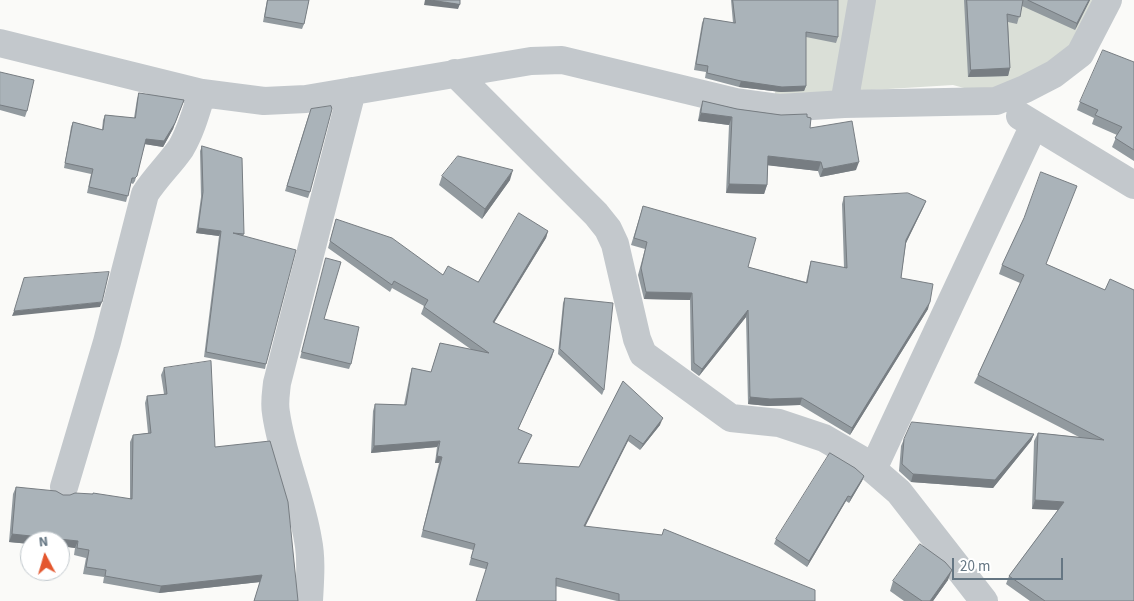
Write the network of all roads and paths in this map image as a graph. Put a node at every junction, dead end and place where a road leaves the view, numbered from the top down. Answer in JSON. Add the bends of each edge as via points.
{"nodes":[{"id":1,"x":862,"y":0,"type":"edge"},
{"id":2,"x":1108,"y":0,"type":"edge"},
{"id":3,"x":0,"y":43,"type":"edge"},
{"id":4,"x":455,"y":73,"type":"junction"},
{"id":5,"x":352,"y":91,"type":"junction"},
{"id":6,"x":202,"y":93,"type":"junction"},
{"id":7,"x":996,"y":102,"type":"junction"},
{"id":8,"x":844,"y":104,"type":"junction"},
{"id":9,"x":1034,"y":124,"type":"junction"},
{"id":10,"x":1134,"y":185,"type":"edge"},
{"id":11,"x":873,"y":469,"type":"junction"},
{"id":12,"x":64,"y":487,"type":"dead end"},
{"id":13,"x":309,"y":601,"type":"edge"},
{"id":14,"x":984,"y":601,"type":"edge"}],
"edges":[{"from":1,"to":8,"type":"street"},
{"from":2,"to":7,"type":"street","via":[[1080,54],[1054,74]]},
{"from":3,"to":6,"type":"street"},
{"from":4,"to":5,"type":"street"},
{"from":4,"to":8,"type":"street","via":[[531,61],[562,60],[736,102],[780,108]]},
{"from":4,"to":11,"type":"street","via":[[608,229],[615,244],[642,354],[731,418],[778,423],[824,438]]},
{"from":5,"to":6,"type":"street","via":[[306,99],[264,101]]},
{"from":5,"to":13,"type":"street","via":[[275,399],[280,436],[308,539],[311,557]]},
{"from":6,"to":12,"type":"street","via":[[189,133],[180,149],[145,194],[107,342]]},
{"from":7,"to":8,"type":"street"},
{"from":7,"to":9,"type":"street"},
{"from":9,"to":10,"type":"street"},
{"from":9,"to":11,"type":"street"},
{"from":11,"to":14,"type":"street","via":[[899,492]]}]}
